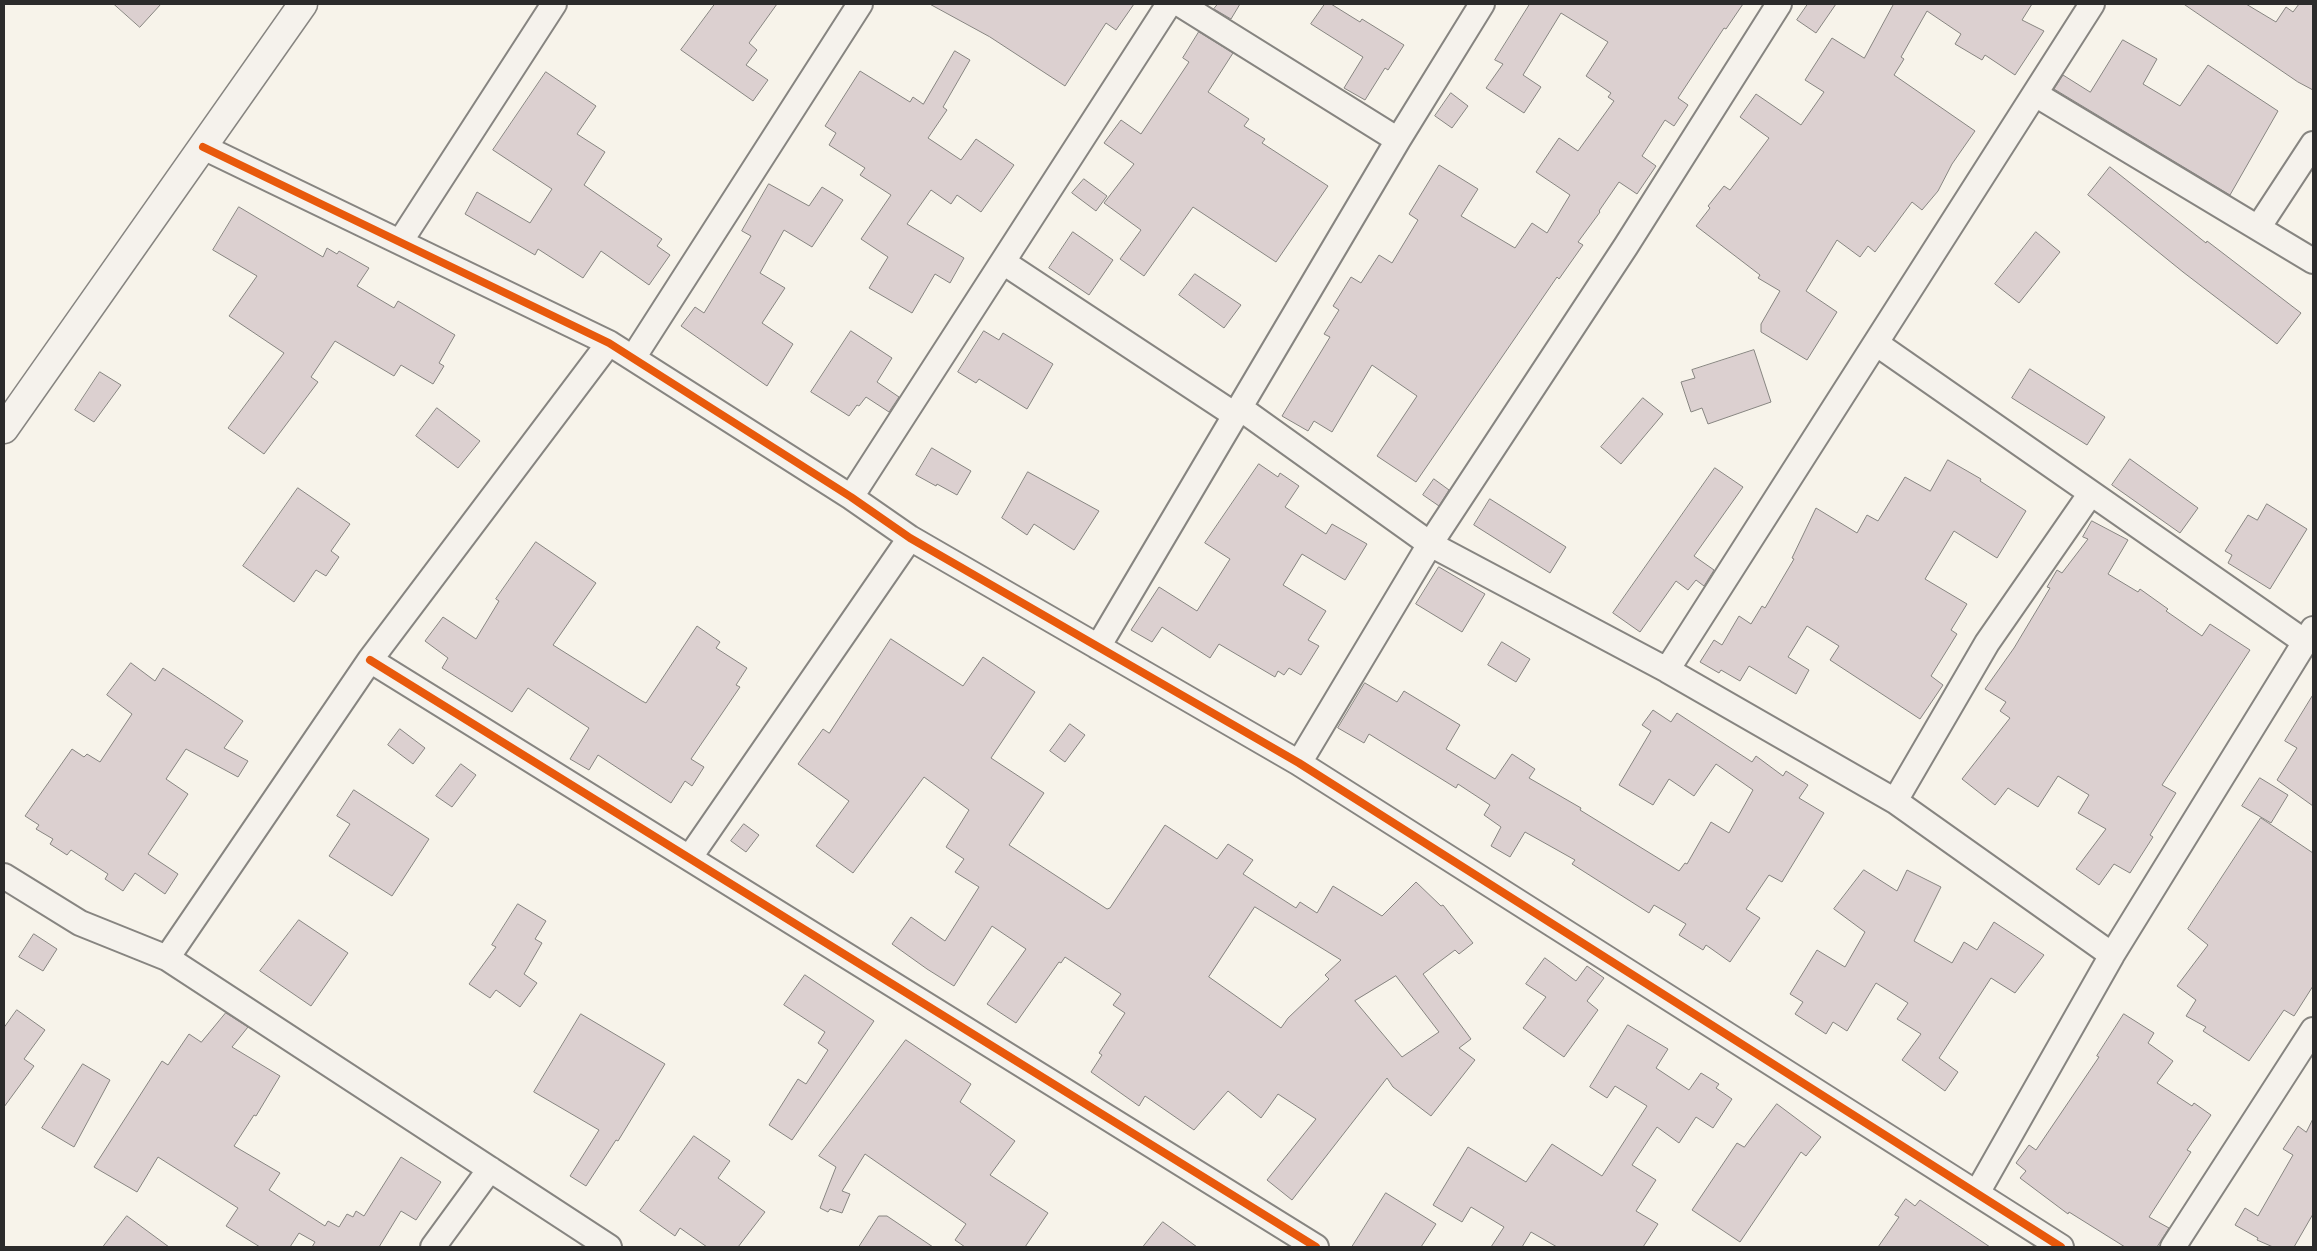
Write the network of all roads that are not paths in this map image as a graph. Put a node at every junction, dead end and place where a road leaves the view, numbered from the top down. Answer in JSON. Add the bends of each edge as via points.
{"nodes":[{"id":1,"x":303,"y":4,"type":"edge"},
{"id":2,"x":554,"y":4,"type":"edge"},
{"id":3,"x":860,"y":4,"type":"edge"},
{"id":4,"x":1169,"y":4,"type":"edge"},
{"id":5,"x":1180,"y":4,"type":"edge"},
{"id":6,"x":1482,"y":4,"type":"edge"},
{"id":7,"x":1779,"y":4,"type":"edge"},
{"id":8,"x":2092,"y":4,"type":"edge"},
{"id":9,"x":2035,"y":94,"type":"junction"},
{"id":10,"x":1398,"y":140,"type":"junction"},
{"id":11,"x":2313,"y":144,"type":"edge"},
{"id":12,"x":203,"y":147,"type":"junction"},
{"id":13,"x":2258,"y":228,"type":"junction"},
{"id":14,"x":400,"y":242,"type":"junction"},
{"id":15,"x":2313,"y":261,"type":"edge"},
{"id":16,"x":1003,"y":262,"type":"junction"},
{"id":17,"x":609,"y":343,"type":"junction"},
{"id":18,"x":1877,"y":344,"type":"junction"},
{"id":19,"x":633,"y":358,"type":"junction"},
{"id":20,"x":1237,"y":412,"type":"junction"},
{"id":21,"x":4,"y":429,"type":"edge"},
{"id":22,"x":2092,"y":493,"type":"junction"},
{"id":23,"x":851,"y":498,"type":"junction"},
{"id":24,"x":910,"y":538,"type":"junction"},
{"id":25,"x":1430,"y":544,"type":"junction"},
{"id":26,"x":2309,"y":635,"type":"edge"},
{"id":27,"x":1098,"y":647,"type":"junction"},
{"id":28,"x":370,"y":660,"type":"junction"},
{"id":29,"x":1667,"y":670,"type":"junction"},
{"id":30,"x":1299,"y":763,"type":"junction"},
{"id":31,"x":1895,"y":802,"type":"junction"},
{"id":32,"x":690,"y":857,"type":"junction"},
{"id":33,"x":4,"y":876,"type":"edge"},
{"id":34,"x":2112,"y":954,"type":"junction"},
{"id":35,"x":167,"y":958,"type":"junction"},
{"id":36,"x":2313,"y":1030,"type":"edge"},
{"id":37,"x":490,"y":1169,"type":"junction"},
{"id":38,"x":1977,"y":1193,"type":"junction"},
{"id":39,"x":433,"y":1247,"type":"edge"},
{"id":40,"x":609,"y":1247,"type":"edge"},
{"id":41,"x":1316,"y":1247,"type":"edge"},
{"id":42,"x":2061,"y":1247,"type":"edge"},
{"id":43,"x":2172,"y":1247,"type":"edge"}],
"edges":[{"from":1,"to":12,"type":"street"},
{"from":2,"to":14,"type":"street"},
{"from":3,"to":19,"type":"street"},
{"from":4,"to":16,"type":"street"},
{"from":5,"to":10,"type":"street"},
{"from":6,"to":10,"type":"street"},
{"from":7,"to":25,"type":"street","via":[[1632,238]]},
{"from":8,"to":9,"type":"street"},
{"from":9,"to":13,"type":"street"},
{"from":9,"to":18,"type":"street"},
{"from":10,"to":20,"type":"street"},
{"from":11,"to":13,"type":"street"},
{"from":12,"to":14,"type":"street"},
{"from":12,"to":21,"type":"street"},
{"from":13,"to":15,"type":"street"},
{"from":14,"to":17,"type":"street"},
{"from":16,"to":20,"type":"street"},
{"from":16,"to":23,"type":"street"},
{"from":17,"to":19,"type":"street"},
{"from":17,"to":28,"type":"street"},
{"from":18,"to":22,"type":"street"},
{"from":18,"to":29,"type":"street"},
{"from":19,"to":23,"type":"street"},
{"from":20,"to":25,"type":"street"},
{"from":20,"to":27,"type":"street"},
{"from":22,"to":26,"type":"street"},
{"from":22,"to":31,"type":"street","via":[[1987,643]]},
{"from":23,"to":24,"type":"street"},
{"from":24,"to":27,"type":"street"},
{"from":24,"to":32,"type":"street"},
{"from":25,"to":29,"type":"street"},
{"from":25,"to":30,"type":"street"},
{"from":26,"to":34,"type":"street"},
{"from":27,"to":30,"type":"street"},
{"from":28,"to":32,"type":"street"},
{"from":28,"to":35,"type":"street"},
{"from":29,"to":31,"type":"street"},
{"from":30,"to":38,"type":"street"},
{"from":31,"to":34,"type":"street"},
{"from":32,"to":41,"type":"street"},
{"from":33,"to":35,"type":"street","via":[[80,923]]},
{"from":34,"to":38,"type":"street"},
{"from":35,"to":37,"type":"street"},
{"from":36,"to":43,"type":"street"},
{"from":37,"to":39,"type":"street"},
{"from":37,"to":40,"type":"street"},
{"from":38,"to":42,"type":"street"}]}
